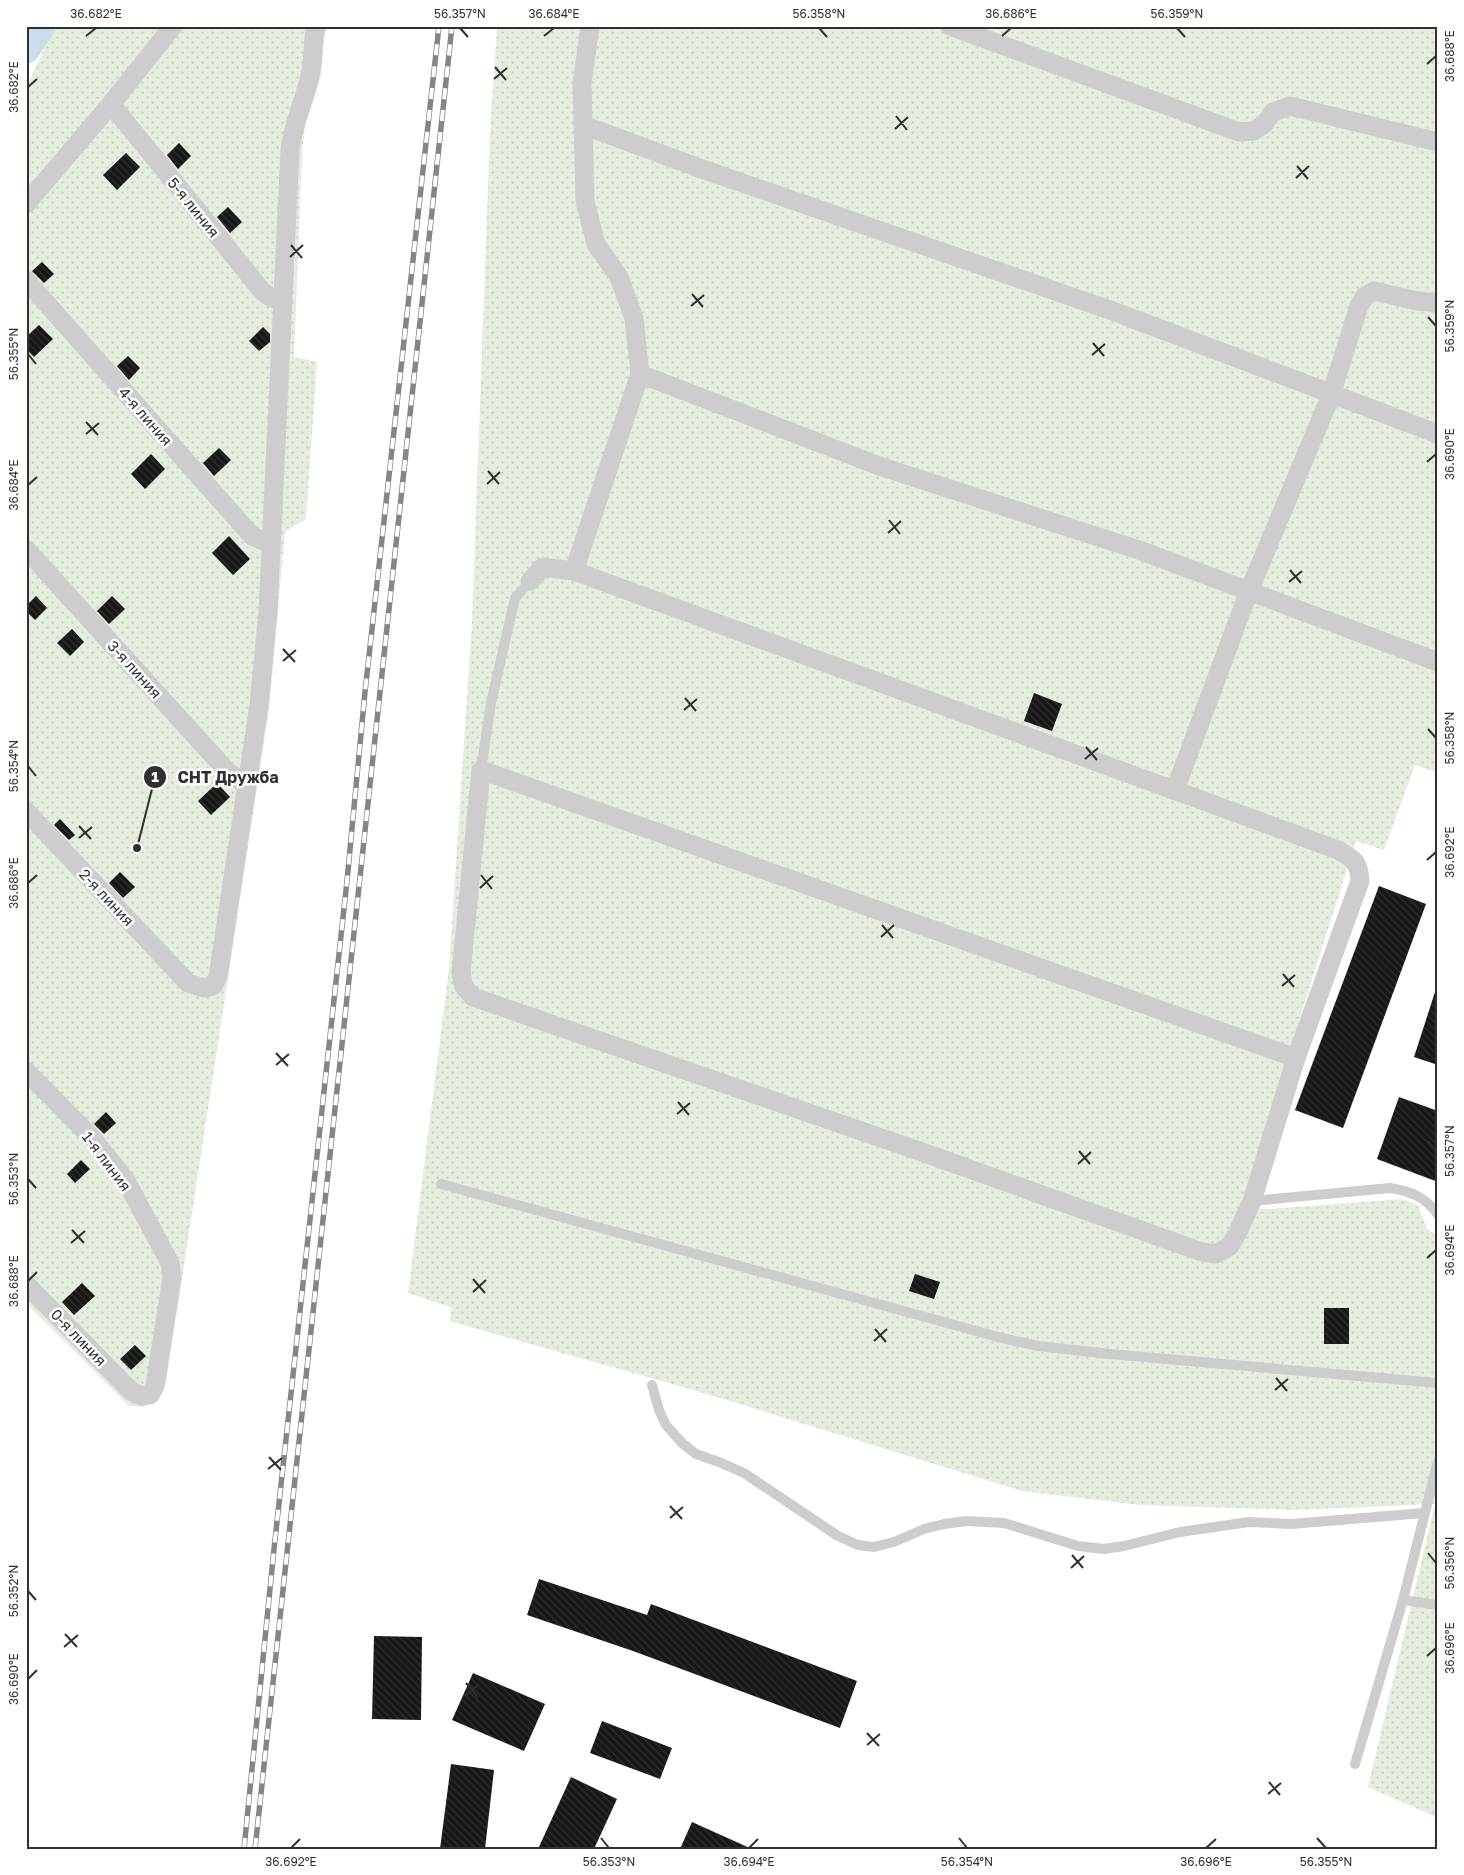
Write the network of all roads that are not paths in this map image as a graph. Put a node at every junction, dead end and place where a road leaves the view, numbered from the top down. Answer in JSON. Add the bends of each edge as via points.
{"nodes":[{"id":1,"x":173,"y":26,"type":"edge"},
{"id":2,"x":316,"y":26,"type":"edge"},
{"id":3,"x":590,"y":26,"type":"edge"},
{"id":4,"x":950,"y":26,"type":"edge"},
{"id":5,"x":111,"y":104,"type":"junction"},
{"id":6,"x":583,"y":125,"type":"junction"},
{"id":7,"x":1438,"y":142,"type":"edge"},
{"id":8,"x":26,"y":204,"type":"edge"},
{"id":9,"x":26,"y":280,"type":"edge"},
{"id":10,"x":283,"y":301,"type":"junction"},
{"id":11,"x":1438,"y":303,"type":"edge"},
{"id":12,"x":640,"y":374,"type":"junction"},
{"id":13,"x":1332,"y":395,"type":"junction"},
{"id":14,"x":1438,"y":434,"type":"edge"},
{"id":15,"x":271,"y":544,"type":"junction"},
{"id":16,"x":26,"y":549,"type":"edge"},
{"id":17,"x":574,"y":571,"type":"junction"},
{"id":18,"x":530,"y":581,"type":"joint"},
{"id":19,"x":1249,"y":591,"type":"junction"},
{"id":20,"x":1438,"y":662,"type":"edge"},
{"id":21,"x":481,"y":770,"type":"junction"},
{"id":22,"x":246,"y":785,"type":"junction"},
{"id":23,"x":1175,"y":790,"type":"junction"},
{"id":24,"x":26,"y":811,"type":"edge"},
{"id":25,"x":1296,"y":1058,"type":"junction"},
{"id":26,"x":26,"y":1071,"type":"edge"},
{"id":27,"x":441,"y":1184,"type":"dead end"},
{"id":28,"x":1252,"y":1201,"type":"junction"},
{"id":29,"x":1438,"y":1215,"type":"edge"},
{"id":30,"x":26,"y":1284,"type":"edge"},
{"id":31,"x":1438,"y":1383,"type":"edge"},
{"id":32,"x":652,"y":1385,"type":"dead end"},
{"id":33,"x":131,"y":1391,"type":"joint"},
{"id":34,"x":1438,"y":1461,"type":"edge"},
{"id":35,"x":1424,"y":1513,"type":"junction"},
{"id":36,"x":1403,"y":1600,"type":"junction"},
{"id":37,"x":1438,"y":1605,"type":"edge"},
{"id":38,"x":1355,"y":1764,"type":"dead end"}],
"edges":[{"from":1,"to":5,"type":"street"},
{"from":2,"to":10,"type":"street","via":[[310,75],[292,131]]},
{"from":3,"to":6,"type":"street","via":[[582,84]]},
{"from":4,"to":7,"type":"street","via":[[1239,132],[1254,131],[1273,112],[1290,106]]},
{"from":5,"to":8,"type":"street"},
{"from":5,"to":10,"type":"street","name":"5-я линия","via":[[263,292]]},
{"from":6,"to":12,"type":"street","via":[[585,201],[596,244],[619,277],[634,318]]},
{"from":6,"to":13,"type":"street","via":[[1110,310]]},
{"from":9,"to":15,"type":"street","name":"4-я линия","via":[[252,536]]},
{"from":10,"to":15,"type":"street"},
{"from":11,"to":13,"type":"street","via":[[1374,290],[1365,296],[1359,306]]},
{"from":12,"to":17,"type":"street"},
{"from":12,"to":19,"type":"street","via":[[882,467],[1138,550]]},
{"from":13,"to":14,"type":"street"},
{"from":13,"to":19,"type":"street"},
{"from":15,"to":22,"type":"street","via":[[260,696]]},
{"from":16,"to":22,"type":"street","name":"3-я линия","via":[[227,771]]},
{"from":17,"to":18,"type":"street","via":[[543,567]]},
{"from":17,"to":23,"type":"street"},
{"from":18,"to":21,"type":"lane","via":[[515,598],[491,703]]},
{"from":19,"to":20,"type":"street"},
{"from":19,"to":23,"type":"street"},
{"from":21,"to":25,"type":"street"},
{"from":21,"to":28,"type":"street","via":[[461,973],[464,987],[473,997],[1202,1252],[1216,1254],[1230,1246]]},
{"from":22,"to":24,"type":"street","name":"2-я линия","via":[[218,977],[213,986],[204,988],[188,983]]},
{"from":23,"to":25,"type":"street","via":[[1338,850],[1352,858],[1359,868],[1360,881]]},
{"from":25,"to":28,"type":"street"},
{"from":26,"to":33,"type":"street","name":"1-я линия","via":[[93,1139],[125,1179],[170,1263],[172,1277],[155,1386],[150,1395],[141,1396]]},
{"from":27,"to":31,"type":"lane","via":[[1038,1346]]},
{"from":28,"to":29,"type":"lane","via":[[1390,1188],[1407,1190],[1423,1199]]},
{"from":30,"to":33,"type":"street","name":"0-я линия"},
{"from":32,"to":35,"type":"lane","via":[[666,1426],[696,1454],[744,1473],[838,1536],[858,1545],[874,1547],[924,1529],[967,1520],[1004,1523],[1078,1546],[1104,1549],[1180,1532],[1249,1522],[1291,1524]]},
{"from":34,"to":35,"type":"lane"},
{"from":35,"to":36,"type":"lane"},
{"from":36,"to":37,"type":"lane"},
{"from":36,"to":38,"type":"lane"}]}
